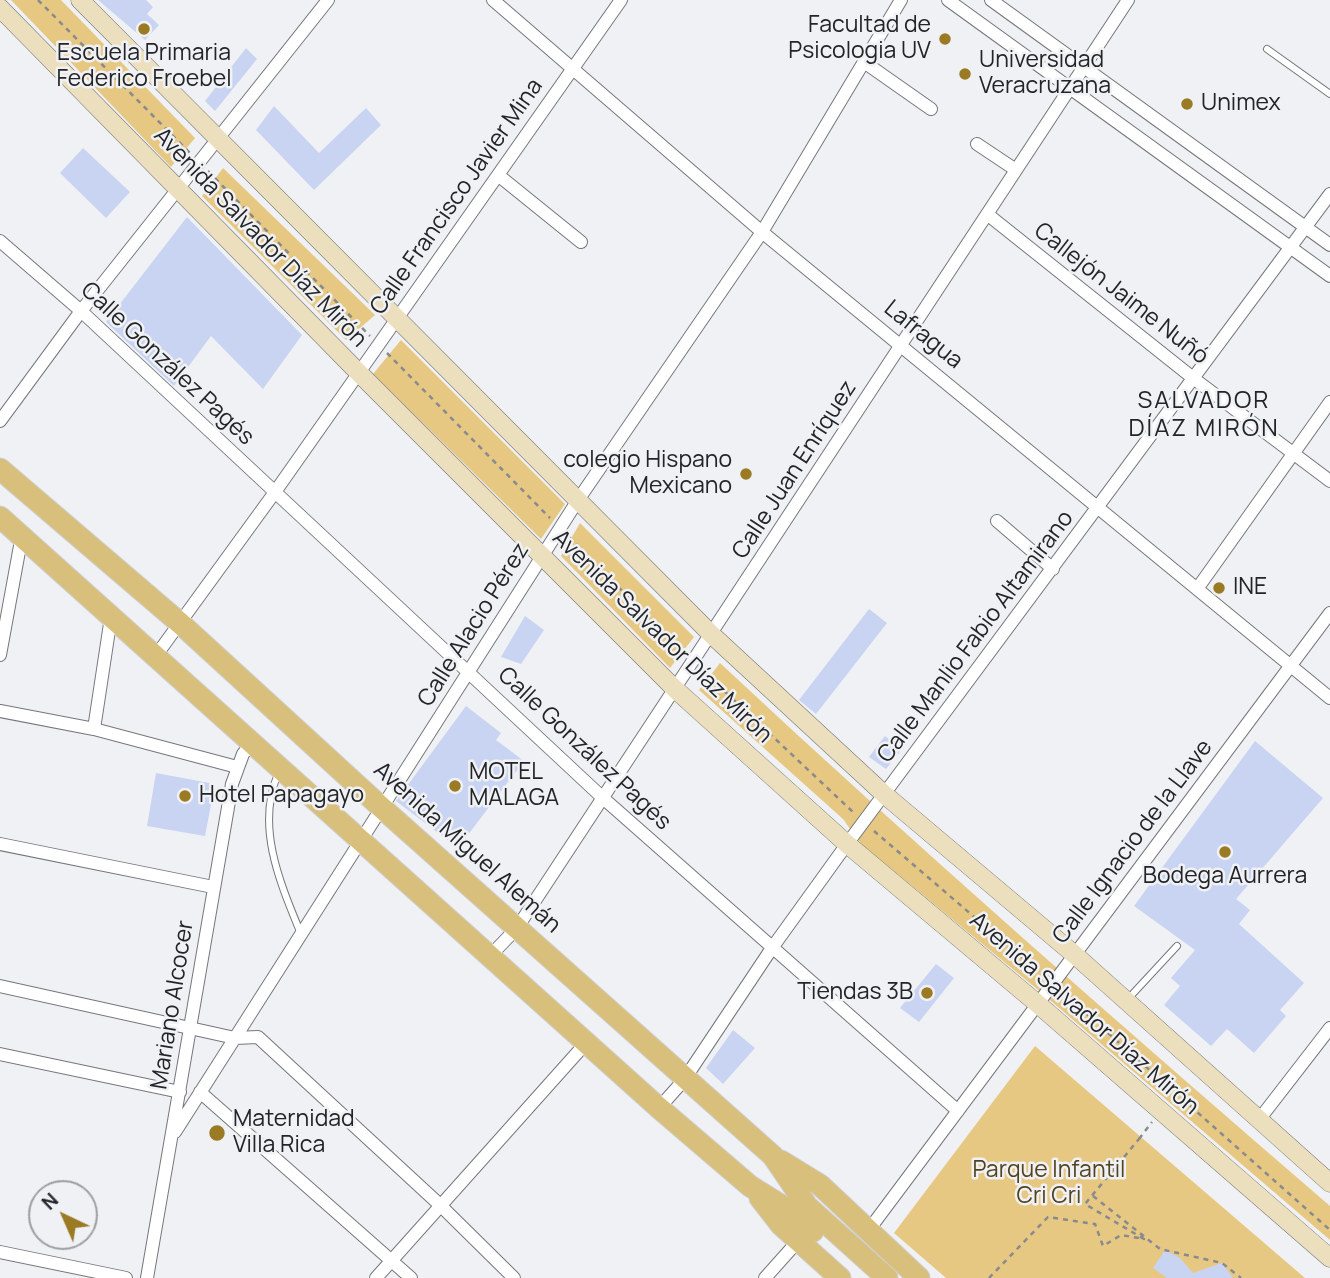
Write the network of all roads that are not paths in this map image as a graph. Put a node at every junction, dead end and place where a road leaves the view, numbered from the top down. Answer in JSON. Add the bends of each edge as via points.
{"nodes":[{"id":1,"x":80,"y":0,"type":"edge"},
{"id":2,"x":328,"y":0,"type":"edge"},
{"id":3,"x":492,"y":0,"type":"edge"},
{"id":4,"x":621,"y":0,"type":"edge"},
{"id":5,"x":901,"y":0,"type":"edge"},
{"id":6,"x":948,"y":0,"type":"edge"},
{"id":7,"x":991,"y":0,"type":"edge"},
{"id":8,"x":1128,"y":0,"type":"edge"},
{"id":9,"x":0,"y":8,"type":"edge"},
{"id":10,"x":1267,"y":49,"type":"dead end"},
{"id":11,"x":864,"y":62,"type":"junction"},
{"id":12,"x":572,"y":69,"type":"junction"},
{"id":13,"x":1083,"y":69,"type":"junction"},
{"id":14,"x":1069,"y":90,"type":"junction"},
{"id":15,"x":1330,"y":94,"type":"edge"},
{"id":16,"x":932,"y":109,"type":"dead end"},
{"id":17,"x":219,"y":139,"type":"junction"},
{"id":18,"x":976,"y":144,"type":"dead end"},
{"id":19,"x":1016,"y":170,"type":"junction"},
{"id":20,"x":498,"y":175,"type":"junction"},
{"id":21,"x":179,"y":190,"type":"junction"},
{"id":22,"x":1330,"y":194,"type":"edge"},
{"id":23,"x":987,"y":214,"type":"junction"},
{"id":24,"x":1306,"y":227,"type":"junction"},
{"id":25,"x":762,"y":232,"type":"junction"},
{"id":26,"x":0,"y":241,"type":"edge"},
{"id":27,"x":581,"y":242,"type":"dead end"},
{"id":28,"x":1330,"y":245,"type":"edge"},
{"id":29,"x":1291,"y":247,"type":"junction"},
{"id":30,"x":1330,"y":276,"type":"edge"},
{"id":31,"x":81,"y":311,"type":"junction"},
{"id":32,"x":398,"y":317,"type":"junction"},
{"id":33,"x":902,"y":345,"type":"junction"},
{"id":34,"x":359,"y":373,"type":"junction"},
{"id":35,"x":1193,"y":378,"type":"junction"},
{"id":36,"x":1330,"y":402,"type":"edge"},
{"id":37,"x":0,"y":421,"type":"edge"},
{"id":38,"x":1293,"y":453,"type":"junction"},
{"id":39,"x":0,"y":469,"type":"edge"},
{"id":40,"x":1330,"y":481,"type":"edge"},
{"id":41,"x":275,"y":492,"type":"junction"},
{"id":42,"x":578,"y":500,"type":"junction"},
{"id":43,"x":1099,"y":506,"type":"junction"},
{"id":44,"x":0,"y":517,"type":"edge"},
{"id":45,"x":997,"y":521,"type":"dead end"},
{"id":46,"x":22,"y":535,"type":"junction"},
{"id":47,"x":541,"y":556,"type":"junction"},
{"id":48,"x":1053,"y":569,"type":"junction"},
{"id":49,"x":1197,"y":589,"type":"junction"},
{"id":50,"x":1330,"y":613,"type":"edge"},
{"id":51,"x":111,"y":617,"type":"junction"},
{"id":52,"x":3,"y":621,"type":"edge"},
{"id":53,"x":181,"y":624,"type":"junction"},
{"id":54,"x":712,"y":635,"type":"junction"},
{"id":55,"x":0,"y":655,"type":"edge"},
{"id":56,"x":155,"y":657,"type":"junction"},
{"id":57,"x":1291,"y":666,"type":"junction"},
{"id":58,"x":470,"y":672,"type":"junction"},
{"id":59,"x":675,"y":689,"type":"junction"},
{"id":60,"x":1330,"y":698,"type":"edge"},
{"id":61,"x":0,"y":711,"type":"edge"},
{"id":62,"x":94,"y":729,"type":"junction"},
{"id":63,"x":252,"y":743,"type":"junction"},
{"id":64,"x":237,"y":767,"type":"junction"},
{"id":65,"x":281,"y":769,"type":"junction"},
{"id":66,"x":885,"y":795,"type":"junction"},
{"id":67,"x":603,"y":797,"type":"junction"},
{"id":68,"x":382,"y":808,"type":"junction"},
{"id":69,"x":362,"y":841,"type":"junction"},
{"id":70,"x":0,"y":844,"type":"edge"},
{"id":71,"x":847,"y":844,"type":"junction"},
{"id":72,"x":213,"y":887,"type":"junction"},
{"id":73,"x":517,"y":928,"type":"junction"},
{"id":74,"x":301,"y":934,"type":"junction"},
{"id":75,"x":1177,"y":946,"type":"dead end"},
{"id":76,"x":772,"y":948,"type":"junction"},
{"id":77,"x":1075,"y":955,"type":"junction"},
{"id":78,"x":490,"y":956,"type":"junction"},
{"id":79,"x":0,"y":986,"type":"edge"},
{"id":80,"x":1126,"y":1001,"type":"junction"},
{"id":81,"x":1039,"y":1005,"type":"junction"},
{"id":82,"x":192,"y":1028,"type":"junction"},
{"id":83,"x":1330,"y":1028,"type":"edge"},
{"id":84,"x":235,"y":1038,"type":"junction"},
{"id":85,"x":586,"y":1042,"type":"junction"},
{"id":86,"x":0,"y":1054,"type":"edge"},
{"id":87,"x":684,"y":1080,"type":"junction"},
{"id":88,"x":180,"y":1092,"type":"junction"},
{"id":89,"x":200,"y":1092,"type":"junction"},
{"id":90,"x":659,"y":1108,"type":"junction"},
{"id":91,"x":958,"y":1111,"type":"junction"},
{"id":92,"x":1258,"y":1121,"type":"junction"},
{"id":93,"x":175,"y":1132,"type":"junction"},
{"id":94,"x":773,"y":1156,"type":"junction"},
{"id":95,"x":1330,"y":1183,"type":"edge"},
{"id":96,"x":750,"y":1186,"type":"junction"},
{"id":97,"x":440,"y":1205,"type":"junction"},
{"id":98,"x":868,"y":1231,"type":"junction"},
{"id":99,"x":798,"y":1241,"type":"junction"},
{"id":100,"x":0,"y":1252,"type":"edge"},
{"id":101,"x":1330,"y":1258,"type":"edge"},
{"id":102,"x":392,"y":1260,"type":"junction"},
{"id":103,"x":126,"y":1278,"type":"edge"},
{"id":104,"x":147,"y":1278,"type":"edge"},
{"id":105,"x":376,"y":1278,"type":"edge"},
{"id":106,"x":411,"y":1278,"type":"edge"},
{"id":107,"x":514,"y":1278,"type":"edge"},
{"id":108,"x":765,"y":1278,"type":"edge"},
{"id":109,"x":839,"y":1278,"type":"edge"},
{"id":110,"x":865,"y":1278,"type":"edge"},
{"id":111,"x":887,"y":1278,"type":"edge"},
{"id":112,"x":919,"y":1278,"type":"edge"}],
"edges":[{"from":1,"to":17,"type":"main road","name":"Avenida Salvador Díaz Mirón"},
{"from":2,"to":17,"type":"street"},
{"from":3,"to":12,"type":"street","name":"Lafragua"},
{"from":4,"to":12,"type":"street","name":"Calle Francisco Javier Mina"},
{"from":5,"to":11,"type":"street","name":"Calle Alacio Pérez"},
{"from":6,"to":14,"type":"street"},
{"from":7,"to":13,"type":"street"},
{"from":8,"to":13,"type":"street","name":"Calle Juan Enríquez"},
{"from":9,"to":21,"type":"main road","name":"Avenida Salvador Díaz Mirón"},
{"from":10,"to":15,"type":"lane"},
{"from":11,"to":16,"type":"street"},
{"from":11,"to":25,"type":"street","name":"Calle Alacio Pérez"},
{"from":12,"to":20,"type":"street","name":"Calle Francisco Javier Mina"},
{"from":12,"to":25,"type":"street","name":"Lafragua"},
{"from":13,"to":14,"type":"street","name":"Calle Juan Enríquez"},
{"from":13,"to":24,"type":"street"},
{"from":14,"to":19,"type":"street","name":"Calle Juan Enríquez"},
{"from":14,"to":29,"type":"street"},
{"from":17,"to":21,"type":"street"},
{"from":17,"to":32,"type":"main road","name":"Avenida Salvador Díaz Mirón"},
{"from":18,"to":19,"type":"street"},
{"from":19,"to":23,"type":"street","name":"Calle Juan Enríquez"},
{"from":20,"to":27,"type":"street"},
{"from":20,"to":32,"type":"street","name":"Calle Francisco Javier Mina"},
{"from":21,"to":31,"type":"street"},
{"from":21,"to":34,"type":"main road","name":"Avenida Salvador Díaz Mirón"},
{"from":22,"to":24,"type":"street","name":"Calle Manlio Fabio Altamirano"},
{"from":23,"to":33,"type":"street","name":"Calle Juan Enríquez"},
{"from":23,"to":35,"type":"street","name":"Callejón Jaime Nuñó"},
{"from":24,"to":28,"type":"street"},
{"from":24,"to":29,"type":"street","name":"Calle Manlio Fabio Altamirano"},
{"from":25,"to":33,"type":"street","name":"Lafragua"},
{"from":25,"to":42,"type":"street","name":"Calle Alacio Pérez"},
{"from":26,"to":31,"type":"street","name":"Calle González Pagés"},
{"from":29,"to":30,"type":"street"},
{"from":29,"to":35,"type":"street","name":"Calle Manlio Fabio Altamirano"},
{"from":31,"to":37,"type":"street"},
{"from":31,"to":41,"type":"street","name":"Calle González Pagés"},
{"from":32,"to":34,"type":"street","name":"Calle Francisco Javier Mina"},
{"from":32,"to":42,"type":"main road","name":"Avenida Salvador Díaz Mirón"},
{"from":33,"to":43,"type":"street","name":"Lafragua"},
{"from":33,"to":54,"type":"street","name":"Calle Juan Enríquez"},
{"from":34,"to":41,"type":"street","name":"Calle Francisco Javier Mina"},
{"from":34,"to":47,"type":"main road","name":"Avenida Salvador Díaz Mirón"},
{"from":35,"to":38,"type":"street","name":"Callejón Jaime Nuñó"},
{"from":35,"to":43,"type":"street","name":"Calle Manlio Fabio Altamirano"},
{"from":36,"to":38,"type":"street"},
{"from":38,"to":40,"type":"street","name":"Callejón Jaime Nuñó"},
{"from":38,"to":49,"type":"street"},
{"from":39,"to":53,"type":"main road","name":"Avenida Miguel Alemán"},
{"from":41,"to":53,"type":"street","name":"Calle Francisco Javier Mina"},
{"from":41,"to":58,"type":"street","name":"Calle González Pagés"},
{"from":42,"to":47,"type":"street","name":"Calle Alacio Pérez"},
{"from":42,"to":54,"type":"main road","name":"Avenida Salvador Díaz Mirón"},
{"from":43,"to":48,"type":"street","name":"Calle Manlio Fabio Altamirano"},
{"from":43,"to":49,"type":"street","name":"Lafragua"},
{"from":44,"to":46,"type":"main road"},
{"from":45,"to":48,"type":"street"},
{"from":46,"to":51,"type":"main road"},
{"from":46,"to":52,"type":"street"},
{"from":47,"to":58,"type":"street","name":"Calle Alacio Pérez"},
{"from":47,"to":59,"type":"main road","name":"Avenida Salvador Díaz Mirón"},
{"from":48,"to":66,"type":"street","name":"Calle Manlio Fabio Altamirano"},
{"from":49,"to":57,"type":"street","name":"Lafragua"},
{"from":50,"to":57,"type":"street","name":"Calle Ignacio de la Llave"},
{"from":51,"to":56,"type":"main road"},
{"from":51,"to":62,"type":"street"},
{"from":52,"to":55,"type":"street"},
{"from":53,"to":56,"type":"street","name":"Calle Francisco Javier Mina"},
{"from":53,"to":68,"type":"main road","name":"Avenida Miguel Alemán"},
{"from":54,"to":59,"type":"street","name":"Calle Juan Enríquez"},
{"from":54,"to":66,"type":"main road","name":"Avenida Salvador Díaz Mirón"},
{"from":56,"to":63,"type":"main road"},
{"from":57,"to":60,"type":"street","name":"Lafragua"},
{"from":57,"to":77,"type":"street","name":"Calle Ignacio de la Llave"},
{"from":58,"to":67,"type":"street","name":"Calle González Pagés"},
{"from":58,"to":68,"type":"street","name":"Calle Alacio Pérez"},
{"from":59,"to":67,"type":"street","name":"Calle Juan Enríquez"},
{"from":59,"to":71,"type":"main road","name":"Avenida Salvador Díaz Mirón"},
{"from":61,"to":62,"type":"street"},
{"from":62,"to":64,"type":"street"},
{"from":63,"to":64,"type":"street","name":"Mariano Alcocer"},
{"from":63,"to":65,"type":"main road"},
{"from":64,"to":72,"type":"street","name":"Mariano Alcocer"},
{"from":65,"to":69,"type":"main road"},
{"from":65,"to":74,"type":"lane","via":[[270,792],[272,846],[279,881]]},
{"from":66,"to":71,"type":"street","name":"Calle Manlio Fabio Altamirano"},
{"from":66,"to":77,"type":"main road","name":"Avenida Salvador Díaz Mirón"},
{"from":67,"to":73,"type":"street","name":"Calle Juan Enríquez"},
{"from":67,"to":76,"type":"street","name":"Calle González Pagés"},
{"from":68,"to":69,"type":"street","name":"Calle Alacio Pérez"},
{"from":68,"to":73,"type":"main road","name":"Avenida Miguel Alemán"},
{"from":69,"to":74,"type":"street","name":"Calle Alacio Pérez"},
{"from":69,"to":78,"type":"main road"},
{"from":70,"to":72,"type":"street"},
{"from":71,"to":76,"type":"street","name":"Calle Manlio Fabio Altamirano"},
{"from":71,"to":81,"type":"main road","name":"Avenida Salvador Díaz Mirón"},
{"from":72,"to":82,"type":"street","name":"Mariano Alcocer"},
{"from":73,"to":78,"type":"street","name":"Calle Juan Enríquez"},
{"from":73,"to":87,"type":"main road","name":"Avenida Miguel Alemán"},
{"from":74,"to":84,"type":"street","name":"Calle Alacio Pérez"},
{"from":75,"to":80,"type":"lane"},
{"from":76,"to":87,"type":"street","name":"Calle Manlio Fabio Altamirano"},
{"from":76,"to":91,"type":"street","name":"Calle González Pagés"},
{"from":77,"to":80,"type":"main road","name":"Avenida Salvador Díaz Mirón"},
{"from":77,"to":81,"type":"street","name":"Calle Ignacio de la Llave"},
{"from":78,"to":85,"type":"main road"},
{"from":79,"to":82,"type":"street"},
{"from":80,"to":92,"type":"main road","name":"Avenida Salvador Díaz Mirón"},
{"from":81,"to":91,"type":"street","name":"Calle Ignacio de la Llave"},
{"from":81,"to":101,"type":"main road","name":"Avenida Salvador Díaz Mirón"},
{"from":82,"to":84,"type":"street"},
{"from":82,"to":88,"type":"street","name":"Mariano Alcocer"},
{"from":83,"to":92,"type":"street"},
{"from":84,"to":89,"type":"street","name":"Calle Alacio Pérez"},
{"from":84,"to":97,"type":"street","via":[[258,1037]]},
{"from":85,"to":90,"type":"main road"},
{"from":85,"to":97,"type":"street"},
{"from":86,"to":88,"type":"street"},
{"from":87,"to":90,"type":"street","name":"Calle Manlio Fabio Altamirano"},
{"from":87,"to":94,"type":"main road","name":"Avenida Miguel Alemán"},
{"from":88,"to":93,"type":"street","name":"Mariano Alcocer"},
{"from":89,"to":93,"type":"street","name":"Calle Alacio Pérez"},
{"from":89,"to":102,"type":"street"},
{"from":90,"to":96,"type":"main road"},
{"from":91,"to":98,"type":"street","name":"Calle Ignacio de la Llave"},
{"from":92,"to":95,"type":"main road","name":"Avenida Salvador Díaz Mirón"},
{"from":93,"to":104,"type":"street","name":"Mariano Alcocer"},
{"from":94,"to":98,"type":"main road","via":[[820,1185]]},
{"from":94,"to":111,"type":"main road","name":"Avenida Miguel Alemán","via":[[807,1206]]},
{"from":96,"to":99,"type":"main road"},
{"from":96,"to":110,"type":"main road","via":[[795,1214]]},
{"from":97,"to":102,"type":"street"},
{"from":97,"to":107,"type":"street"},
{"from":98,"to":112,"type":"main road"},
{"from":99,"to":108,"type":"street"},
{"from":99,"to":109,"type":"main road"},
{"from":100,"to":103,"type":"street"},
{"from":102,"to":105,"type":"street"},
{"from":102,"to":106,"type":"street"}]}
